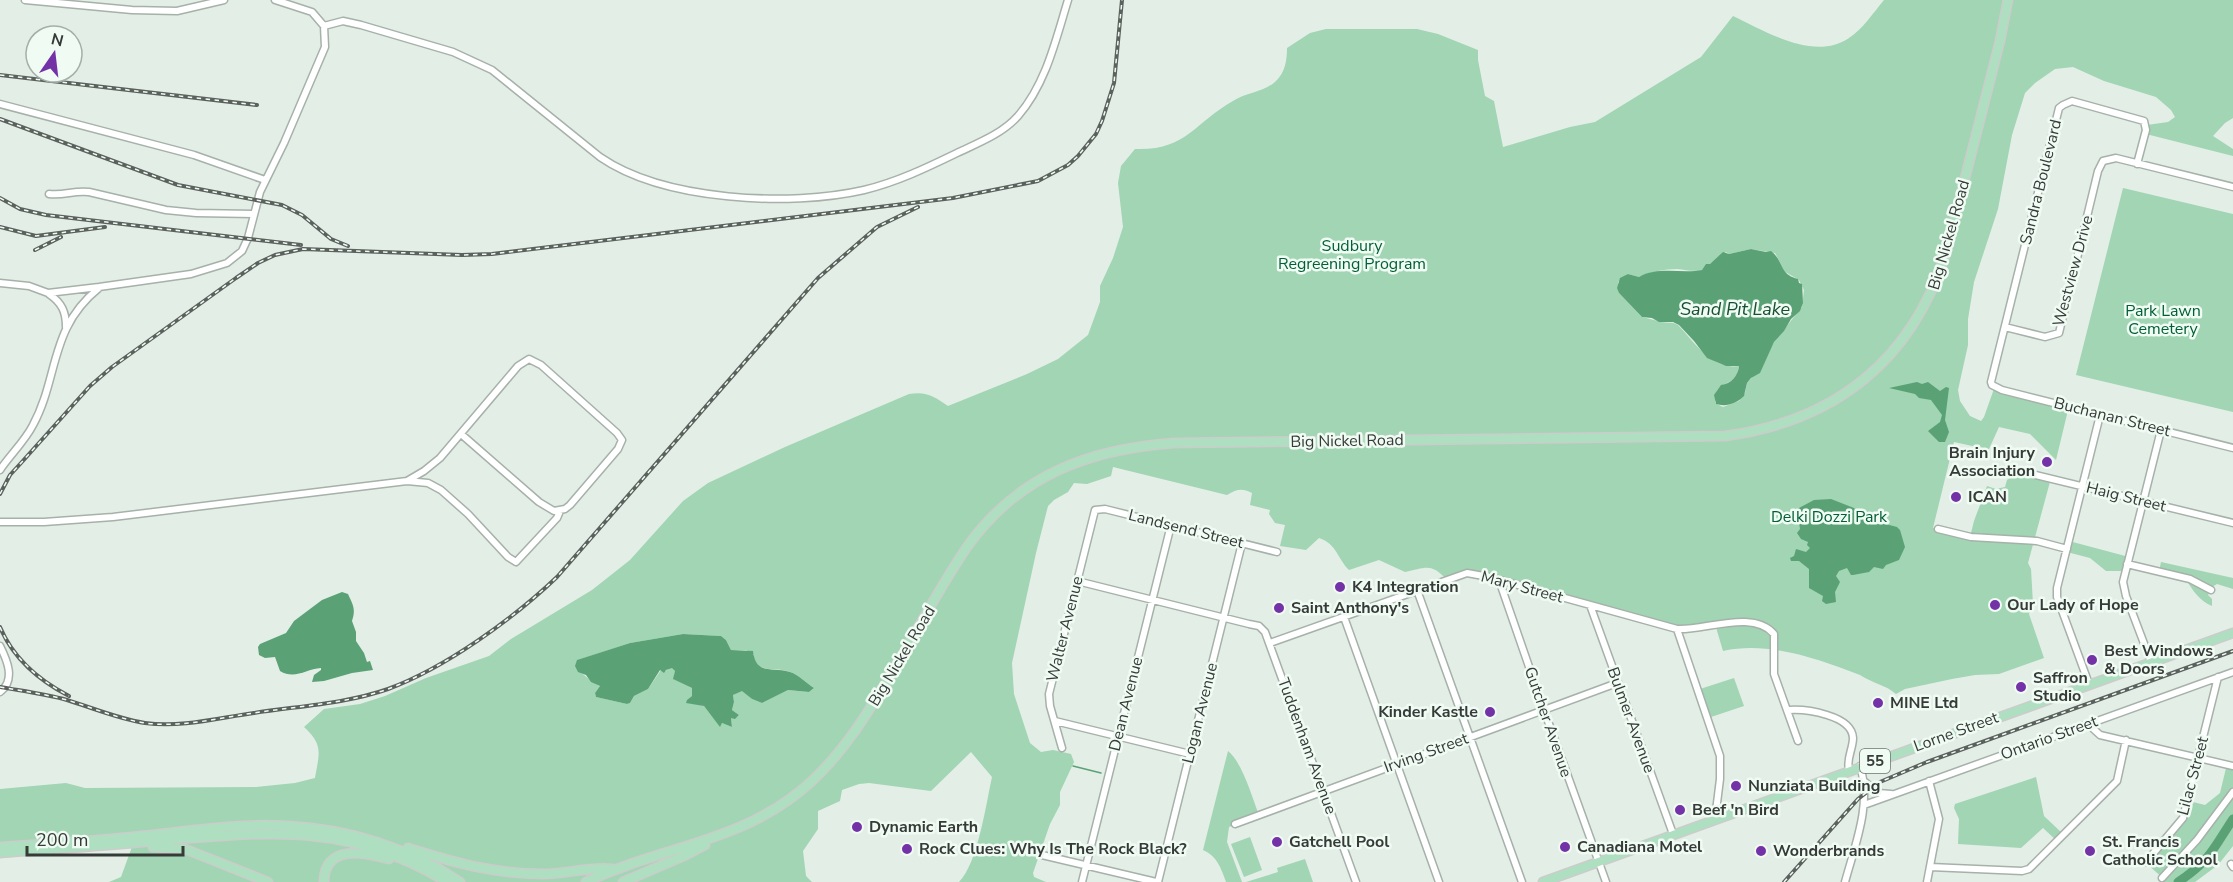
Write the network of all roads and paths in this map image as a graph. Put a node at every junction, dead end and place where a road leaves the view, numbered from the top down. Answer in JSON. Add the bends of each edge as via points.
{"nodes":[{"id":1,"x":25,"y":0,"type":"edge"},
{"id":2,"x":224,"y":0,"type":"edge"},
{"id":3,"x":275,"y":0,"type":"edge"},
{"id":4,"x":1068,"y":0,"type":"edge"},
{"id":5,"x":2008,"y":0,"type":"edge"},
{"id":6,"x":324,"y":26,"type":"junction"},
{"id":7,"x":0,"y":104,"type":"edge"},
{"id":8,"x":2137,"y":164,"type":"junction"},
{"id":9,"x":265,"y":180,"type":"junction"},
{"id":10,"x":2233,"y":187,"type":"edge"},
{"id":11,"x":49,"y":194,"type":"dead end"},
{"id":12,"x":254,"y":214,"type":"junction"},
{"id":13,"x":0,"y":283,"type":"edge"},
{"id":14,"x":99,"y":287,"type":"junction"},
{"id":15,"x":48,"y":293,"type":"junction"},
{"id":16,"x":2005,"y":327,"type":"junction"},
{"id":17,"x":66,"y":328,"type":"junction"},
{"id":18,"x":1992,"y":385,"type":"joint"},
{"id":19,"x":2100,"y":415,"type":"junction"},
{"id":20,"x":2161,"y":430,"type":"junction"},
{"id":21,"x":461,"y":434,"type":"junction"},
{"id":22,"x":2233,"y":448,"type":"edge"},
{"id":23,"x":0,"y":470,"type":"edge"},
{"id":24,"x":2019,"y":471,"type":"dead end"},
{"id":25,"x":407,"y":481,"type":"junction"},
{"id":26,"x":2083,"y":486,"type":"junction"},
{"id":27,"x":2143,"y":501,"type":"junction"},
{"id":28,"x":1095,"y":510,"type":"joint"},
{"id":29,"x":560,"y":511,"type":"junction"},
{"id":30,"x":0,"y":522,"type":"edge"},
{"id":31,"x":2233,"y":523,"type":"edge"},
{"id":32,"x":1171,"y":525,"type":"junction"},
{"id":33,"x":1938,"y":530,"type":"dead end"},
{"id":34,"x":1242,"y":543,"type":"junction"},
{"id":35,"x":2067,"y":549,"type":"junction"},
{"id":36,"x":1277,"y":552,"type":"dead end"},
{"id":37,"x":2127,"y":564,"type":"junction"},
{"id":38,"x":1499,"y":580,"type":"junction"},
{"id":39,"x":1077,"y":581,"type":"junction"},
{"id":40,"x":1417,"y":590,"type":"junction"},
{"id":41,"x":2211,"y":590,"type":"dead end"},
{"id":42,"x":1152,"y":599,"type":"junction"},
{"id":43,"x":1590,"y":605,"type":"junction"},
{"id":44,"x":1344,"y":617,"type":"junction"},
{"id":45,"x":1224,"y":618,"type":"junction"},
{"id":46,"x":1677,"y":629,"type":"junction"},
{"id":47,"x":2233,"y":633,"type":"edge"},
{"id":48,"x":1270,"y":643,"type":"junction"},
{"id":49,"x":0,"y":646,"type":"edge"},
{"id":50,"x":2151,"y":662,"type":"junction"},
{"id":51,"x":2233,"y":672,"type":"edge"},
{"id":52,"x":2218,"y":677,"type":"junction"},
{"id":53,"x":1617,"y":683,"type":"junction"},
{"id":54,"x":2089,"y":684,"type":"junction"},
{"id":55,"x":0,"y":692,"type":"edge"},
{"id":56,"x":1544,"y":710,"type":"junction"},
{"id":57,"x":1789,"y":710,"type":"junction"},
{"id":58,"x":1055,"y":721,"type":"junction"},
{"id":59,"x":2088,"y":724,"type":"junction"},
{"id":60,"x":1118,"y":736,"type":"junction"},
{"id":61,"x":1470,"y":737,"type":"junction"},
{"id":62,"x":2126,"y":740,"type":"junction"},
{"id":63,"x":1798,"y":741,"type":"dead end"},
{"id":64,"x":1062,"y":748,"type":"dead end"},
{"id":65,"x":1190,"y":754,"type":"junction"},
{"id":66,"x":2199,"y":757,"type":"junction"},
{"id":67,"x":1397,"y":764,"type":"junction"},
{"id":68,"x":1860,"y":766,"type":"junction"},
{"id":69,"x":2233,"y":766,"type":"edge"},
{"id":70,"x":1849,"y":770,"type":"junction"},
{"id":71,"x":1929,"y":781,"type":"junction"},
{"id":72,"x":1865,"y":782,"type":"junction"},
{"id":73,"x":1323,"y":790,"type":"junction"},
{"id":74,"x":2233,"y":792,"type":"edge"},
{"id":75,"x":1894,"y":794,"type":"junction"},
{"id":76,"x":1864,"y":805,"type":"junction"},
{"id":77,"x":1715,"y":819,"type":"junction"},
{"id":78,"x":1234,"y":824,"type":"dead end"},
{"id":79,"x":1673,"y":834,"type":"junction"},
{"id":80,"x":713,"y":839,"type":"junction"},
{"id":81,"x":135,"y":843,"type":"junction"},
{"id":82,"x":384,"y":844,"type":"junction"},
{"id":83,"x":0,"y":847,"type":"edge"},
{"id":84,"x":0,"y":853,"type":"edge"},
{"id":85,"x":1042,"y":855,"type":"dead end"},
{"id":86,"x":411,"y":862,"type":"junction"},
{"id":87,"x":1599,"y":862,"type":"junction"},
{"id":88,"x":2146,"y":862,"type":"dead end"},
{"id":89,"x":1087,"y":866,"type":"junction"},
{"id":90,"x":1930,"y":867,"type":"junction"},
{"id":91,"x":614,"y":869,"type":"junction"},
{"id":92,"x":2162,"y":878,"type":"dead end"},
{"id":93,"x":268,"y":882,"type":"edge"},
{"id":94,"x":324,"y":882,"type":"edge"},
{"id":95,"x":447,"y":882,"type":"edge"},
{"id":96,"x":460,"y":882,"type":"edge"},
{"id":97,"x":586,"y":882,"type":"edge"},
{"id":98,"x":624,"y":882,"type":"edge"},
{"id":99,"x":1083,"y":882,"type":"edge"},
{"id":100,"x":1156,"y":882,"type":"edge"},
{"id":101,"x":1356,"y":882,"type":"edge"},
{"id":102,"x":1439,"y":882,"type":"edge"},
{"id":103,"x":1522,"y":882,"type":"edge"},
{"id":104,"x":1544,"y":882,"type":"edge"},
{"id":105,"x":1606,"y":882,"type":"edge"},
{"id":106,"x":1845,"y":882,"type":"edge"},
{"id":107,"x":1927,"y":882,"type":"edge"}],
"edges":[{"from":1,"to":2,"type":"street","via":[[177,11]]},
{"from":3,"to":6,"type":"street","via":[[312,12]]},
{"from":4,"to":6,"type":"street","via":[[1038,86],[1018,116],[1006,126],[906,178],[862,190],[799,197],[727,196],[643,179],[600,156],[478,62],[426,43],[343,21]]},
{"from":5,"to":80,"type":"main road","name":"Big Nickel Road","via":[[1936,284],[1916,323],[1894,352],[1847,392],[1785,423],[1725,436],[1174,443],[1134,447],[1079,460],[1030,487],[981,530],[960,558],[857,730],[831,762],[777,807]]},
{"from":6,"to":9,"type":"street","via":[[325,47],[320,62]]},
{"from":7,"to":9,"type":"street","via":[[194,155]]},
{"from":8,"to":10,"type":"street"},
{"from":8,"to":16,"type":"street","name":"Westview Drive","via":[[2107,159],[2098,171],[2059,333],[2045,337]]},
{"from":8,"to":16,"type":"street","name":"Sandra Boulevard","via":[[2146,130],[2144,121],[2072,101],[2059,108]]},
{"from":9,"to":12,"type":"street"},
{"from":11,"to":12,"type":"street","via":[[61,196],[82,191],[166,210]]},
{"from":12,"to":14,"type":"street","via":[[247,242],[227,263],[191,274]]},
{"from":13,"to":15,"type":"street"},
{"from":14,"to":15,"type":"street"},
{"from":14,"to":17,"type":"street"},
{"from":15,"to":17,"type":"street","via":[[63,308]]},
{"from":16,"to":18,"type":"street","name":"Sandra Boulevard"},
{"from":17,"to":23,"type":"street","via":[[33,426]]},
{"from":18,"to":19,"type":"street","name":"Buchanan Street"},
{"from":19,"to":20,"type":"street","name":"Buchanan Street"},
{"from":19,"to":26,"type":"street"},
{"from":20,"to":22,"type":"street","name":"Buchanan Street"},
{"from":20,"to":27,"type":"street"},
{"from":21,"to":25,"type":"street","via":[[431,465]]},
{"from":21,"to":29,"type":"street","via":[[547,508]]},
{"from":21,"to":29,"type":"street","via":[[522,362],[529,359],[541,365],[621,437],[620,446],[611,457],[570,505]]},
{"from":24,"to":26,"type":"street","name":"Haig Street"},
{"from":25,"to":29,"type":"street","via":[[441,490],[516,562]]},
{"from":25,"to":30,"type":"street","via":[[113,518]]},
{"from":26,"to":27,"type":"street","name":"Haig Street"},
{"from":26,"to":35,"type":"street"},
{"from":27,"to":31,"type":"street","name":"Haig Street"},
{"from":27,"to":37,"type":"street"},
{"from":28,"to":32,"type":"street","name":"Landsend Street"},
{"from":28,"to":39,"type":"street","name":"Walter Avenue"},
{"from":32,"to":34,"type":"street","name":"Landsend Street"},
{"from":32,"to":42,"type":"street","name":"Dean Avenue"},
{"from":33,"to":35,"type":"street"},
{"from":34,"to":36,"type":"street","name":"Landsend Street"},
{"from":34,"to":45,"type":"street","name":"Logan Avenue"},
{"from":35,"to":54,"type":"street","via":[[2057,593]]},
{"from":37,"to":41,"type":"street","via":[[2190,579]]},
{"from":37,"to":50,"type":"street","via":[[2124,589]]},
{"from":38,"to":40,"type":"street","name":"Mary Street","via":[[1467,573]]},
{"from":38,"to":43,"type":"street","name":"Mary Street"},
{"from":38,"to":56,"type":"street","name":"Gutcher Avenue"},
{"from":39,"to":42,"type":"street"},
{"from":39,"to":58,"type":"street","name":"Walter Avenue","via":[[1049,694]]},
{"from":40,"to":44,"type":"street","name":"Mary Street"},
{"from":40,"to":61,"type":"street"},
{"from":42,"to":45,"type":"street"},
{"from":42,"to":60,"type":"street","name":"Dean Avenue"},
{"from":43,"to":46,"type":"street","name":"Mary Street"},
{"from":43,"to":53,"type":"street","name":"Bulmer Avenue"},
{"from":44,"to":48,"type":"street","name":"Mary Street"},
{"from":44,"to":67,"type":"street"},
{"from":45,"to":48,"type":"street","via":[[1259,627]]},
{"from":45,"to":65,"type":"street","name":"Logan Avenue"},
{"from":46,"to":57,"type":"street","name":"Mary Street","via":[[1735,622],[1772,631],[1774,674]]},
{"from":46,"to":77,"type":"street","via":[[1720,756]]},
{"from":47,"to":50,"type":"main road","name":"Lorne Street","number":"55"},
{"from":48,"to":73,"type":"street","name":"Tuddenham Avenue"},
{"from":49,"to":55,"type":"street","via":[[9,674],[8,684]]},
{"from":50,"to":54,"type":"main road","name":"Lorne Street","number":"55"},
{"from":51,"to":52,"type":"street","name":"Ontario Street"},
{"from":52,"to":59,"type":"street","name":"Ontario Street"},
{"from":52,"to":66,"type":"street","name":"Lilac Street"},
{"from":53,"to":56,"type":"street","name":"Irving Street"},
{"from":53,"to":79,"type":"street","name":"Bulmer Avenue"},
{"from":54,"to":68,"type":"main road","name":"Lorne Street","number":"55"},
{"from":56,"to":61,"type":"street","name":"Irving Street"},
{"from":56,"to":87,"type":"street","name":"Gutcher Avenue"},
{"from":57,"to":63,"type":"street"},
{"from":57,"to":70,"type":"street","via":[[1832,717],[1852,730]]},
{"from":58,"to":60,"type":"street"},
{"from":58,"to":64,"type":"street","name":"Walter Avenue"},
{"from":59,"to":62,"type":"street","via":[[2097,733]]},
{"from":59,"to":71,"type":"street","name":"Ontario Street"},
{"from":60,"to":65,"type":"street"},
{"from":60,"to":89,"type":"street","name":"Dean Avenue"},
{"from":61,"to":67,"type":"street","name":"Irving Street"},
{"from":61,"to":103,"type":"street"},
{"from":62,"to":66,"type":"street"},
{"from":62,"to":90,"type":"street","via":[[2117,781],[2029,869]]},
{"from":65,"to":100,"type":"street","name":"Logan Avenue"},
{"from":66,"to":69,"type":"street"},
{"from":66,"to":88,"type":"street","name":"Lilac Street","via":[[2183,818]]},
{"from":67,"to":73,"type":"street","name":"Irving Street"},
{"from":67,"to":102,"type":"street"},
{"from":68,"to":70,"type":"main road","name":"Lorne Street","number":"55"},
{"from":68,"to":72,"type":"street"},
{"from":70,"to":77,"type":"main road","name":"Lorne Street","number":"55"},
{"from":71,"to":75,"type":"street","name":"Ontario Street"},
{"from":71,"to":90,"type":"street","via":[[1939,819]]},
{"from":72,"to":75,"type":"street","via":[[1878,793]]},
{"from":72,"to":76,"type":"street"},
{"from":73,"to":78,"type":"street","name":"Irving Street"},
{"from":73,"to":101,"type":"street","name":"Tuddenham Avenue"},
{"from":74,"to":92,"type":"street","via":[[2199,838]]},
{"from":75,"to":76,"type":"street","name":"Ontario Street"},
{"from":76,"to":106,"type":"street"},
{"from":77,"to":79,"type":"main road","name":"Lorne Street","number":"55"},
{"from":79,"to":87,"type":"main road","name":"Lorne Street","number":"55"},
{"from":80,"to":91,"type":"main road","name":"Big Nickel Road"},
{"from":80,"to":98,"type":"main road"},
{"from":81,"to":84,"type":"main road"},
{"from":81,"to":86,"type":"main road","via":[[256,833],[309,834],[359,844]]},
{"from":81,"to":93,"type":"main road","via":[[185,849]]},
{"from":82,"to":83,"type":"main road","via":[[297,826],[265,826]]},
{"from":82,"to":91,"type":"main road","via":[[470,867],[513,873]]},
{"from":82,"to":96,"type":"main road","via":[[415,856]]},
{"from":85,"to":89,"type":"street"},
{"from":86,"to":94,"type":"main road","via":[[364,853],[345,854],[328,866]]},
{"from":86,"to":95,"type":"main road"},
{"from":87,"to":104,"type":"main road","name":"Lorne Street","number":"55"},
{"from":87,"to":105,"type":"street","name":"Gutcher Avenue"},
{"from":89,"to":99,"type":"street","name":"Dean Avenue"},
{"from":89,"to":100,"type":"street"},
{"from":90,"to":107,"type":"street"},
{"from":91,"to":97,"type":"main road","name":"Big Nickel Road"}]}
